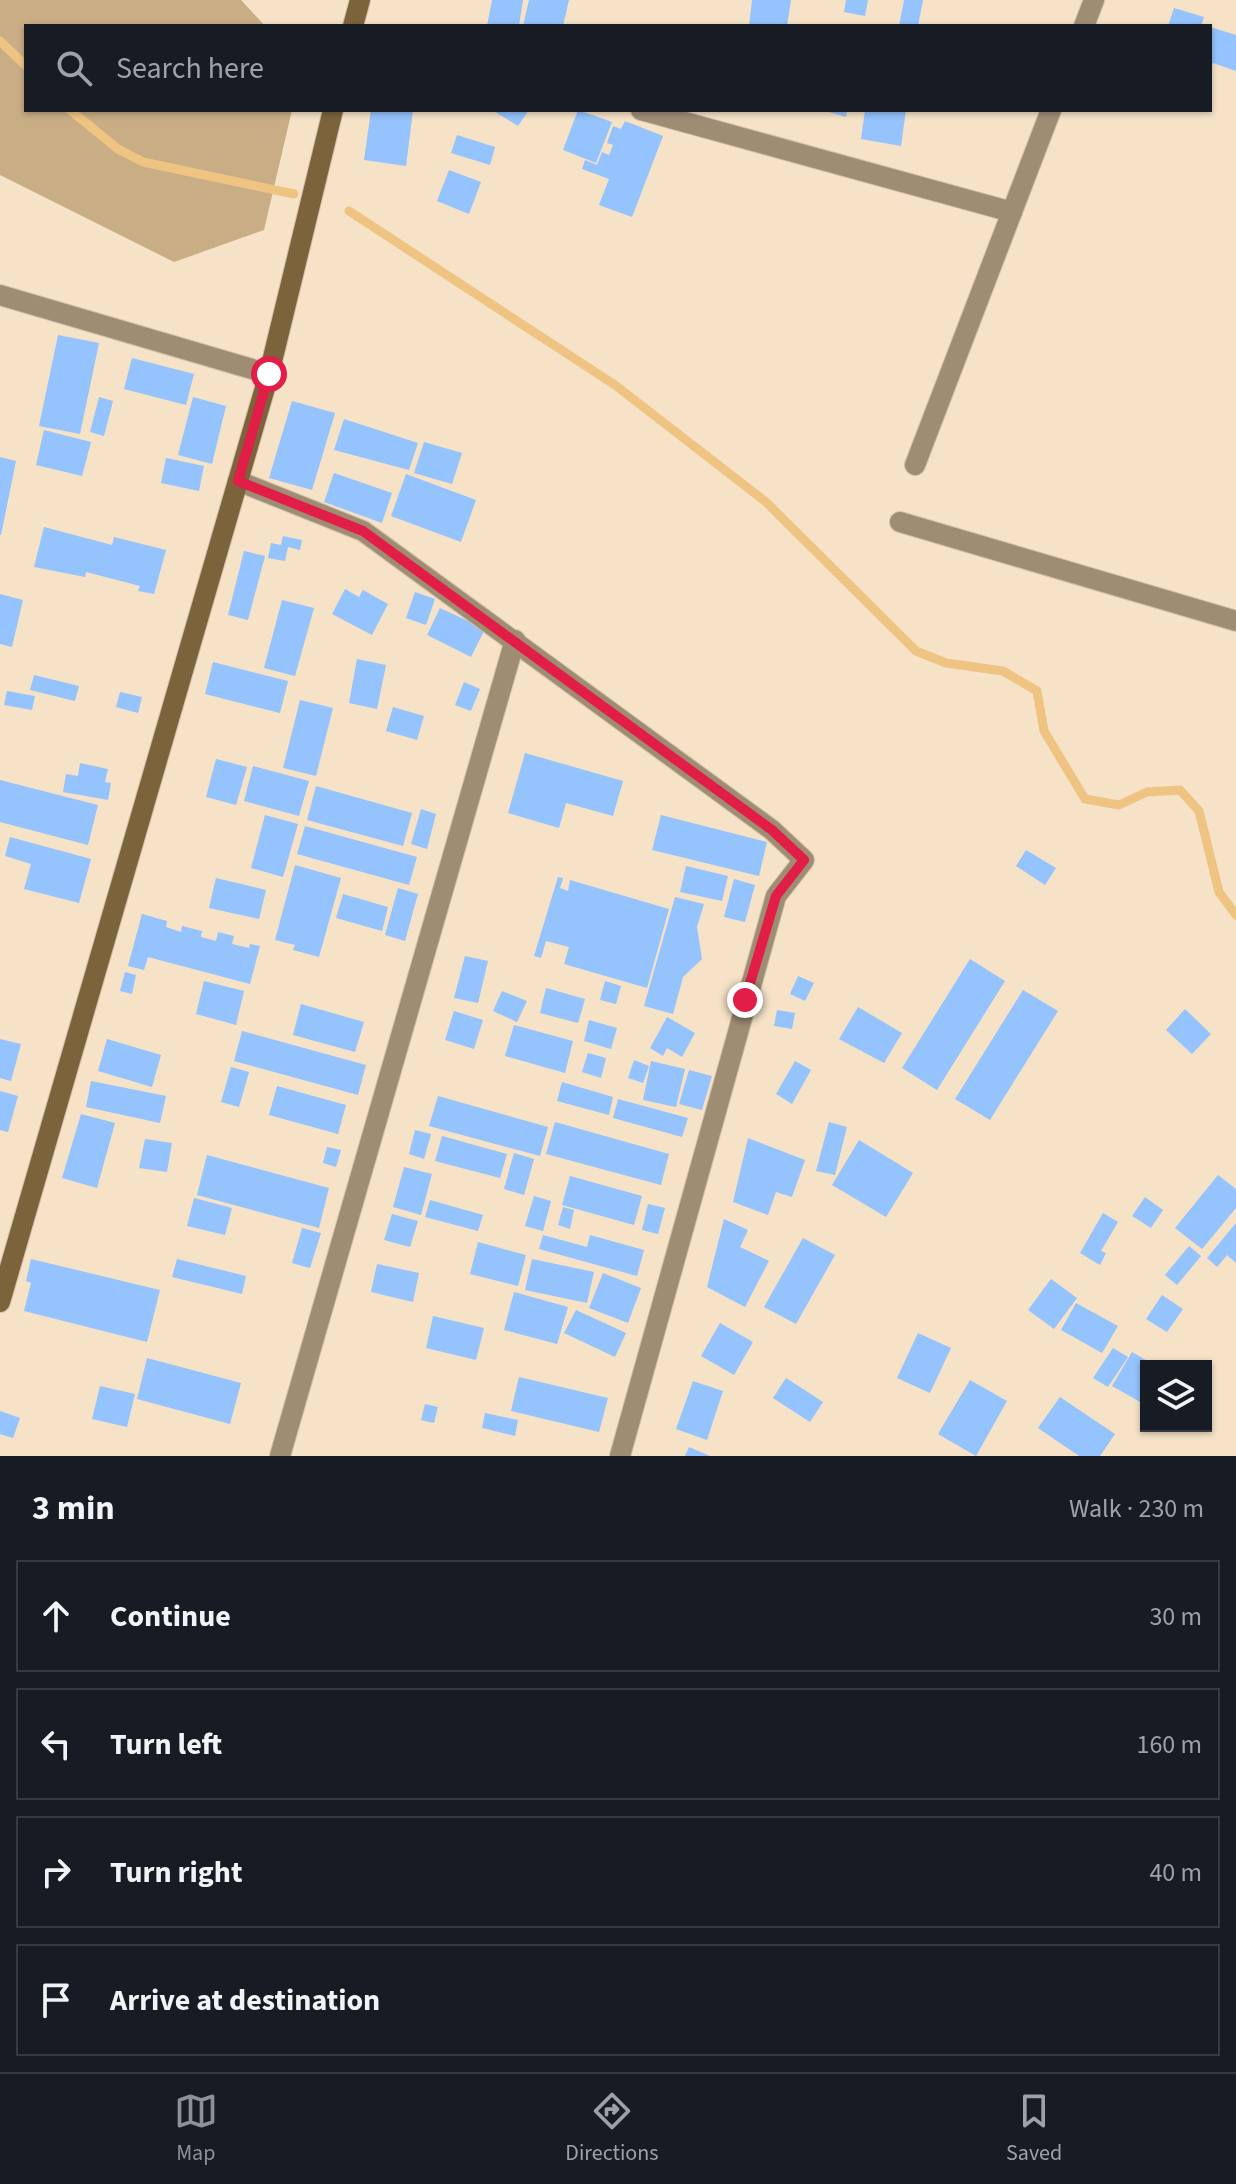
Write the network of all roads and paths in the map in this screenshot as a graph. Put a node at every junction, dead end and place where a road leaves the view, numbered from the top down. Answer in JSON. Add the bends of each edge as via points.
{"nodes":[{"id":1,"x":360,"y":0,"type":"edge"},
{"id":2,"x":1094,"y":0,"type":"edge"},
{"id":3,"x":354,"y":24,"type":"edge"},
{"id":4,"x":1085,"y":24,"type":"edge"},
{"id":5,"x":333,"y":112,"type":"edge"},
{"id":6,"x":648,"y":112,"type":"edge"},
{"id":7,"x":1050,"y":112,"type":"edge"},
{"id":8,"x":1012,"y":212,"type":"junction"},
{"id":9,"x":0,"y":295,"type":"edge"},
{"id":10,"x":269,"y":374,"type":"junction"},
{"id":11,"x":915,"y":465,"type":"dead end"},
{"id":12,"x":238,"y":481,"type":"junction"},
{"id":13,"x":900,"y":522,"type":"dead end"},
{"id":14,"x":1236,"y":621,"type":"edge"},
{"id":15,"x":515,"y":640,"type":"junction"},
{"id":16,"x":4,"y":1274,"type":"edge"},
{"id":17,"x":0,"y":1302,"type":"edge"},
{"id":18,"x":280,"y":1456,"type":"edge"},
{"id":19,"x":620,"y":1456,"type":"edge"}],
"edges":[{"from":1,"to":3,"type":"street"},
{"from":2,"to":4,"type":"street"},
{"from":5,"to":10,"type":"street"},
{"from":6,"to":8,"type":"street"},
{"from":7,"to":8,"type":"street"},
{"from":8,"to":11,"type":"street"},
{"from":9,"to":10,"type":"street"},
{"from":10,"to":12,"type":"street"},
{"from":12,"to":15,"type":"street","via":[[363,531]]},
{"from":12,"to":16,"type":"street"},
{"from":13,"to":14,"type":"street"},
{"from":15,"to":18,"type":"street"},
{"from":15,"to":19,"type":"street","via":[[772,830],[804,860],[771,911]]},
{"from":16,"to":17,"type":"street"}]}
